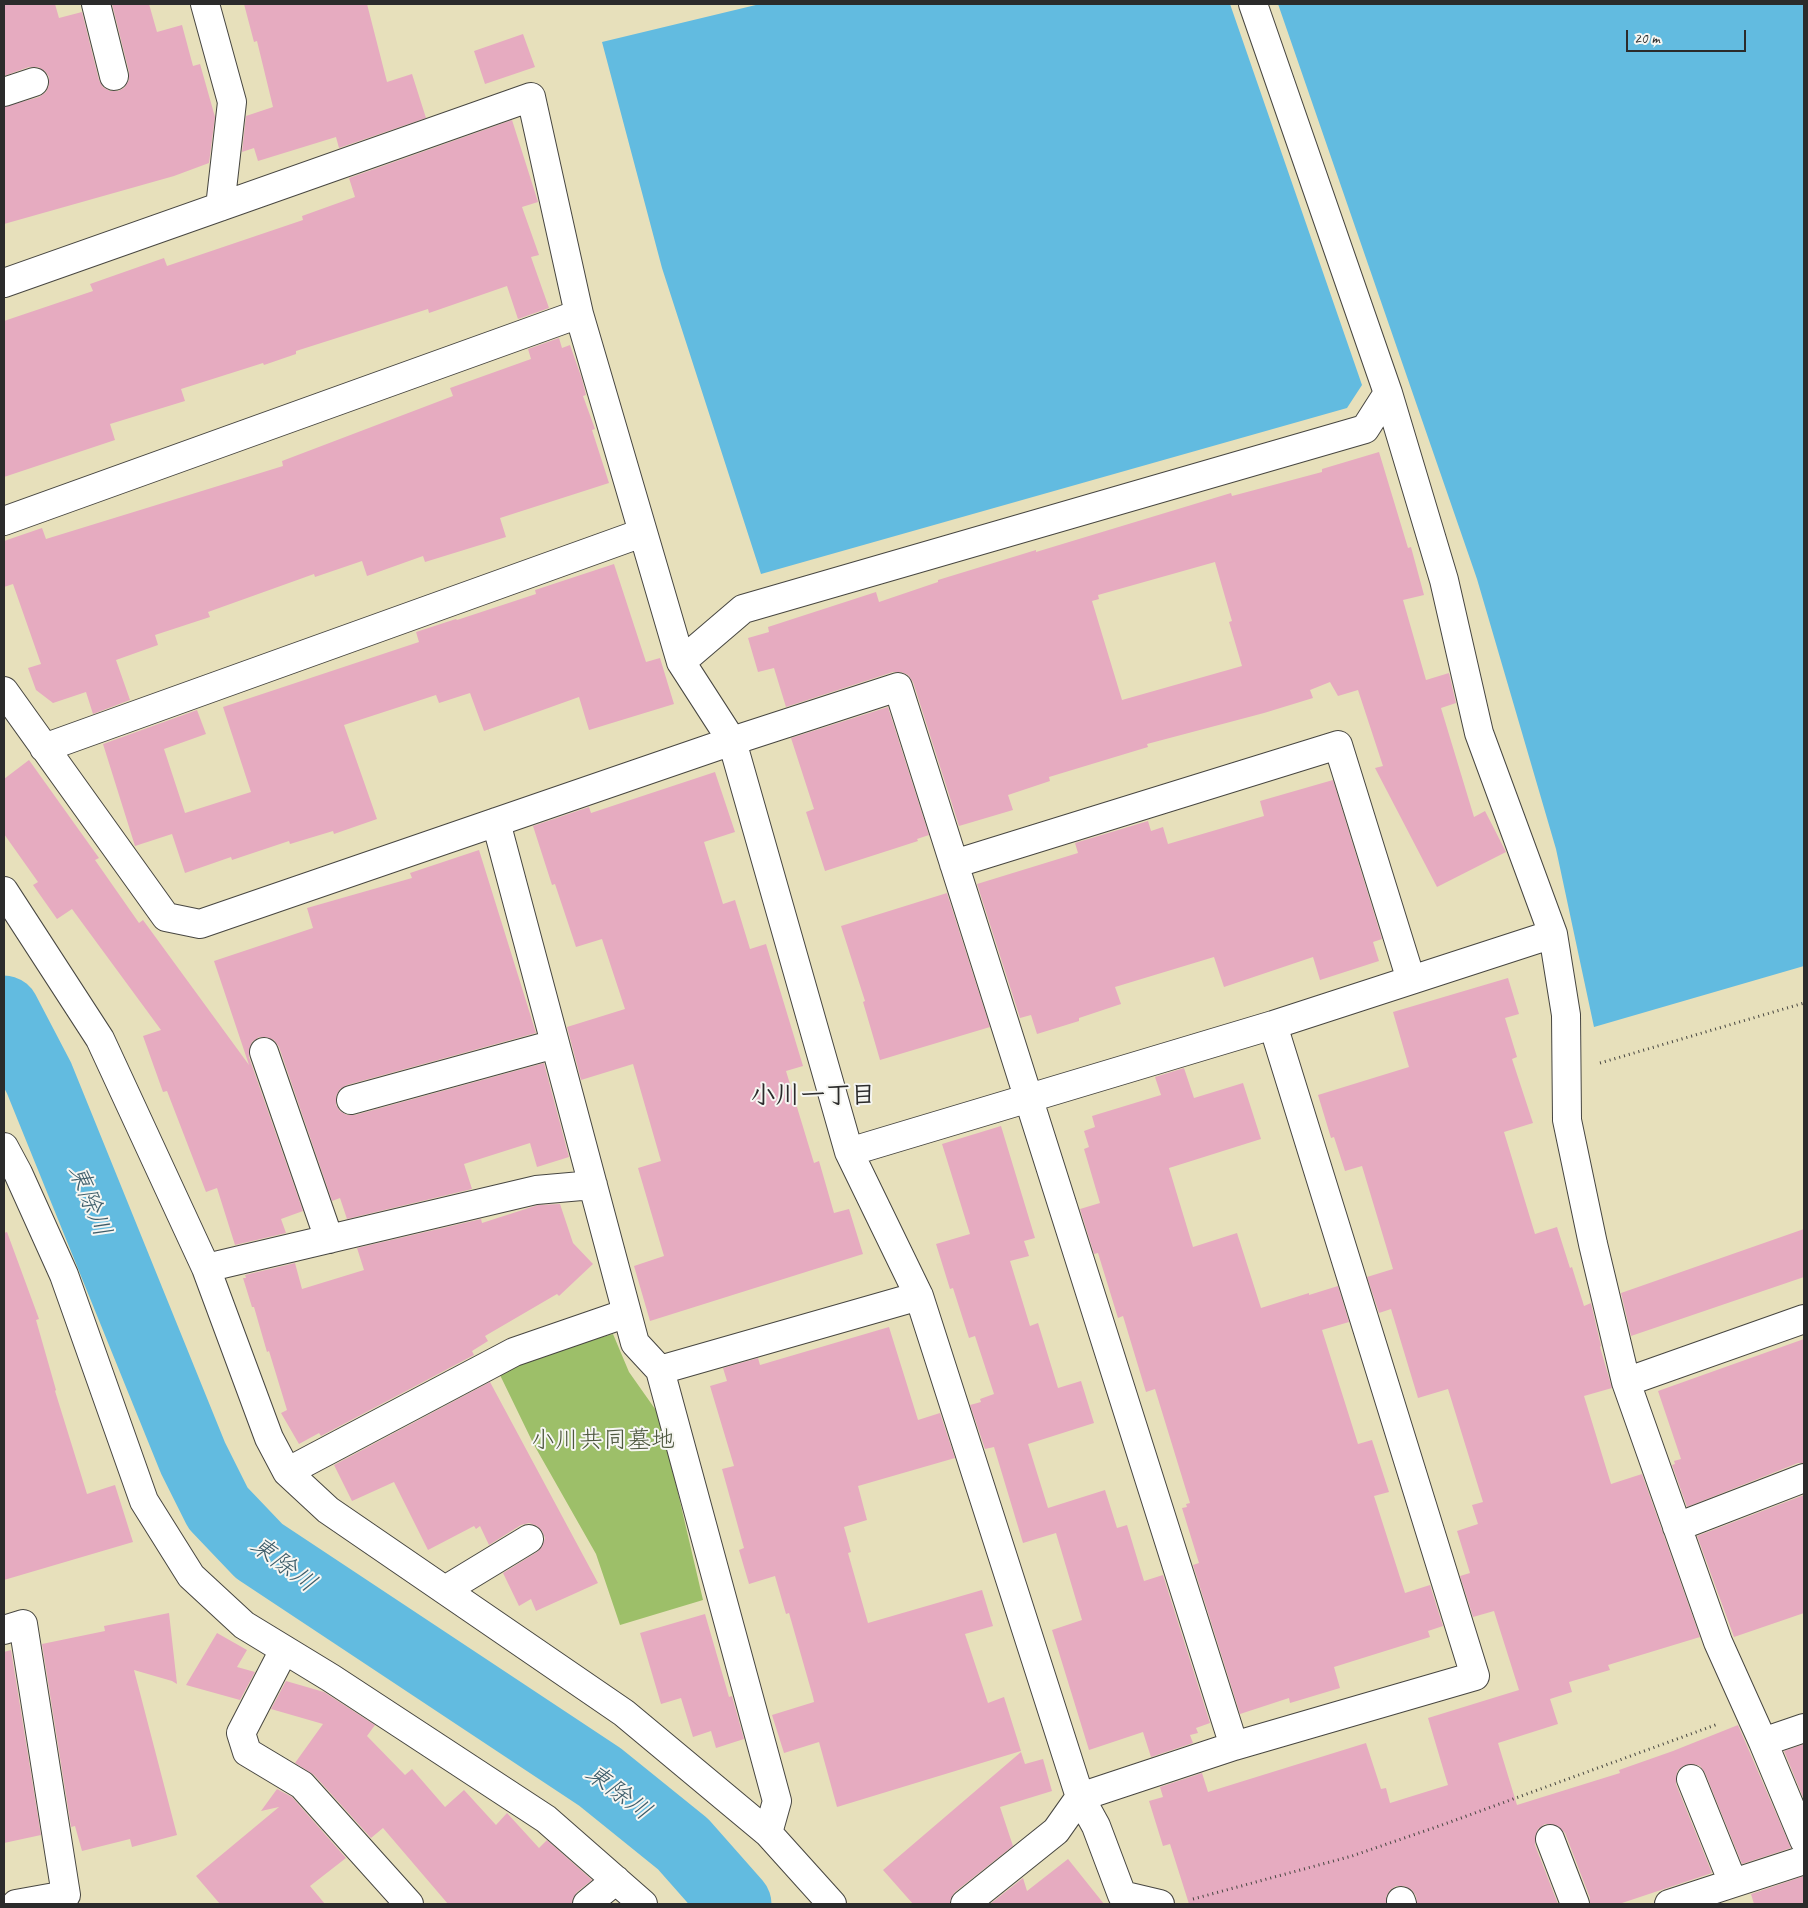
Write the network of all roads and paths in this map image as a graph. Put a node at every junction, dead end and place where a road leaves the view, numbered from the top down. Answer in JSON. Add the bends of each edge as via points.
{"nodes":[{"id":1,"x":96,"y":4,"type":"edge"},
{"id":2,"x":205,"y":4,"type":"edge"},
{"id":3,"x":1252,"y":4,"type":"edge"},
{"id":4,"x":114,"y":76,"type":"dead end"},
{"id":5,"x":34,"y":82,"type":"dead end"},
{"id":6,"x":4,"y":92,"type":"edge"},
{"id":7,"x":220,"y":207,"type":"junction"},
{"id":8,"x":4,"y":283,"type":"edge"},
{"id":9,"x":579,"y":314,"type":"junction"},
{"id":10,"x":1388,"y":393,"type":"junction"},
{"id":11,"x":4,"y":520,"type":"edge"},
{"id":12,"x":642,"y":533,"type":"junction"},
{"id":13,"x":681,"y":662,"type":"junction"},
{"id":14,"x":4,"y":691,"type":"edge"},
{"id":15,"x":732,"y":741,"type":"junction"},
{"id":16,"x":44,"y":748,"type":"junction"},
{"id":17,"x":496,"y":822,"type":"junction"},
{"id":18,"x":954,"y":864,"type":"junction"},
{"id":19,"x":4,"y":891,"type":"edge"},
{"id":20,"x":1553,"y":934,"type":"junction"},
{"id":21,"x":1411,"y":980,"type":"junction"},
{"id":22,"x":1804,"y":1003,"type":"edge"},
{"id":23,"x":1273,"y":1024,"type":"junction"},
{"id":24,"x":555,"y":1044,"type":"junction"},
{"id":25,"x":264,"y":1052,"type":"dead end"},
{"id":26,"x":1566,"y":1073,"type":"junction"},
{"id":27,"x":1028,"y":1098,"type":"junction"},
{"id":28,"x":351,"y":1100,"type":"dead end"},
{"id":29,"x":4,"y":1147,"type":"edge"},
{"id":30,"x":849,"y":1152,"type":"junction"},
{"id":31,"x":11,"y":1176,"type":"edge"},
{"id":32,"x":593,"y":1185,"type":"junction"},
{"id":33,"x":329,"y":1239,"type":"junction"},
{"id":34,"x":206,"y":1268,"type":"junction"},
{"id":35,"x":919,"y":1296,"type":"junction"},
{"id":36,"x":627,"y":1313,"type":"junction"},
{"id":37,"x":1804,"y":1318,"type":"edge"},
{"id":38,"x":660,"y":1370,"type":"junction"},
{"id":39,"x":1626,"y":1382,"type":"junction"},
{"id":40,"x":288,"y":1472,"type":"junction"},
{"id":41,"x":1804,"y":1478,"type":"edge"},
{"id":42,"x":1677,"y":1527,"type":"junction"},
{"id":43,"x":529,"y":1539,"type":"dead end"},
{"id":44,"x":444,"y":1590,"type":"junction"},
{"id":45,"x":4,"y":1630,"type":"edge"},
{"id":46,"x":284,"y":1650,"type":"junction"},
{"id":47,"x":1749,"y":1713,"type":"junction"},
{"id":48,"x":1804,"y":1728,"type":"edge"},
{"id":49,"x":1764,"y":1742,"type":"junction"},
{"id":50,"x":1234,"y":1746,"type":"junction"},
{"id":51,"x":1691,"y":1779,"type":"dead end"},
{"id":52,"x":1080,"y":1797,"type":"junction"},
{"id":53,"x":768,"y":1833,"type":"junction"},
{"id":54,"x":1550,"y":1839,"type":"dead end"},
{"id":55,"x":1804,"y":1840,"type":"edge"},
{"id":56,"x":1804,"y":1860,"type":"edge"},
{"id":57,"x":616,"y":1880,"type":"junction"},
{"id":58,"x":1733,"y":1883,"type":"junction"},
{"id":59,"x":397,"y":1900,"type":"edge"},
{"id":60,"x":1121,"y":1900,"type":"edge"},
{"id":61,"x":1172,"y":1903,"type":"edge"},
{"id":62,"x":16,"y":1904,"type":"edge"},
{"id":63,"x":588,"y":1904,"type":"edge"},
{"id":64,"x":643,"y":1904,"type":"edge"},
{"id":65,"x":832,"y":1904,"type":"edge"},
{"id":66,"x":964,"y":1904,"type":"edge"},
{"id":67,"x":1575,"y":1904,"type":"edge"},
{"id":68,"x":1670,"y":1904,"type":"edge"}],
"edges":[{"from":1,"to":4,"type":"street"},
{"from":2,"to":7,"type":"street","via":[[232,102]]},
{"from":3,"to":10,"type":"street"},
{"from":5,"to":6,"type":"street"},
{"from":7,"to":8,"type":"street"},
{"from":7,"to":9,"type":"street","via":[[531,97]]},
{"from":9,"to":11,"type":"street"},
{"from":9,"to":12,"type":"street"},
{"from":10,"to":13,"type":"street","via":[[1366,429],[743,609]]},
{"from":10,"to":20,"type":"street","via":[[1444,580],[1479,734]]},
{"from":12,"to":13,"type":"street"},
{"from":12,"to":16,"type":"street"},
{"from":13,"to":15,"type":"street"},
{"from":14,"to":16,"type":"street"},
{"from":15,"to":17,"type":"street"},
{"from":15,"to":18,"type":"street","via":[[898,687]]},
{"from":15,"to":30,"type":"street"},
{"from":16,"to":17,"type":"street","via":[[166,917],[200,924]]},
{"from":17,"to":24,"type":"street"},
{"from":18,"to":21,"type":"street","via":[[1338,746]]},
{"from":18,"to":27,"type":"street"},
{"from":19,"to":34,"type":"street","via":[[100,1039]]},
{"from":20,"to":21,"type":"street"},
{"from":20,"to":26,"type":"street","via":[[1566,1015]]},
{"from":21,"to":23,"type":"street"},
{"from":22,"to":26,"type":"path"},
{"from":23,"to":27,"type":"street"},
{"from":23,"to":50,"type":"street","via":[[1475,1676]]},
{"from":24,"to":28,"type":"street"},
{"from":24,"to":32,"type":"street"},
{"from":25,"to":33,"type":"street"},
{"from":26,"to":39,"type":"street","via":[[1567,1120]]},
{"from":27,"to":30,"type":"street"},
{"from":27,"to":50,"type":"street"},
{"from":29,"to":31,"type":"street"},
{"from":30,"to":35,"type":"street"},
{"from":31,"to":46,"type":"street","via":[[64,1275],[144,1501],[191,1576],[244,1625]]},
{"from":32,"to":33,"type":"street","via":[[536,1190]]},
{"from":32,"to":36,"type":"street"},
{"from":33,"to":34,"type":"street"},
{"from":34,"to":40,"type":"street","via":[[269,1438]]},
{"from":35,"to":38,"type":"street"},
{"from":35,"to":52,"type":"street"},
{"from":36,"to":38,"type":"street","via":[[635,1344]]},
{"from":36,"to":40,"type":"street","via":[[514,1352]]},
{"from":37,"to":39,"type":"street"},
{"from":38,"to":53,"type":"street","via":[[777,1801]]},
{"from":39,"to":42,"type":"street"},
{"from":40,"to":44,"type":"street","via":[[328,1510]]},
{"from":41,"to":42,"type":"street"},
{"from":42,"to":47,"type":"street","via":[[1718,1642]]},
{"from":43,"to":44,"type":"street"},
{"from":44,"to":53,"type":"street","via":[[624,1713]]},
{"from":45,"to":62,"type":"street","via":[[23,1624],[66,1895]]},
{"from":46,"to":57,"type":"street","via":[[546,1819]]},
{"from":46,"to":59,"type":"street","via":[[241,1733],[247,1752],[302,1786]]},
{"from":47,"to":49,"type":"street"},
{"from":47,"to":61,"type":"path","via":[[1352,1856]]},
{"from":48,"to":49,"type":"street"},
{"from":49,"to":55,"type":"street"},
{"from":50,"to":52,"type":"street"},
{"from":51,"to":58,"type":"street"},
{"from":52,"to":60,"type":"street","via":[[1096,1826]]},
{"from":52,"to":66,"type":"street","via":[[1056,1831]]},
{"from":53,"to":65,"type":"street"},
{"from":54,"to":67,"type":"street"},
{"from":56,"to":58,"type":"street"},
{"from":57,"to":63,"type":"street"},
{"from":57,"to":64,"type":"street"},
{"from":58,"to":68,"type":"street"},
{"from":60,"to":61,"type":"street"}]}
